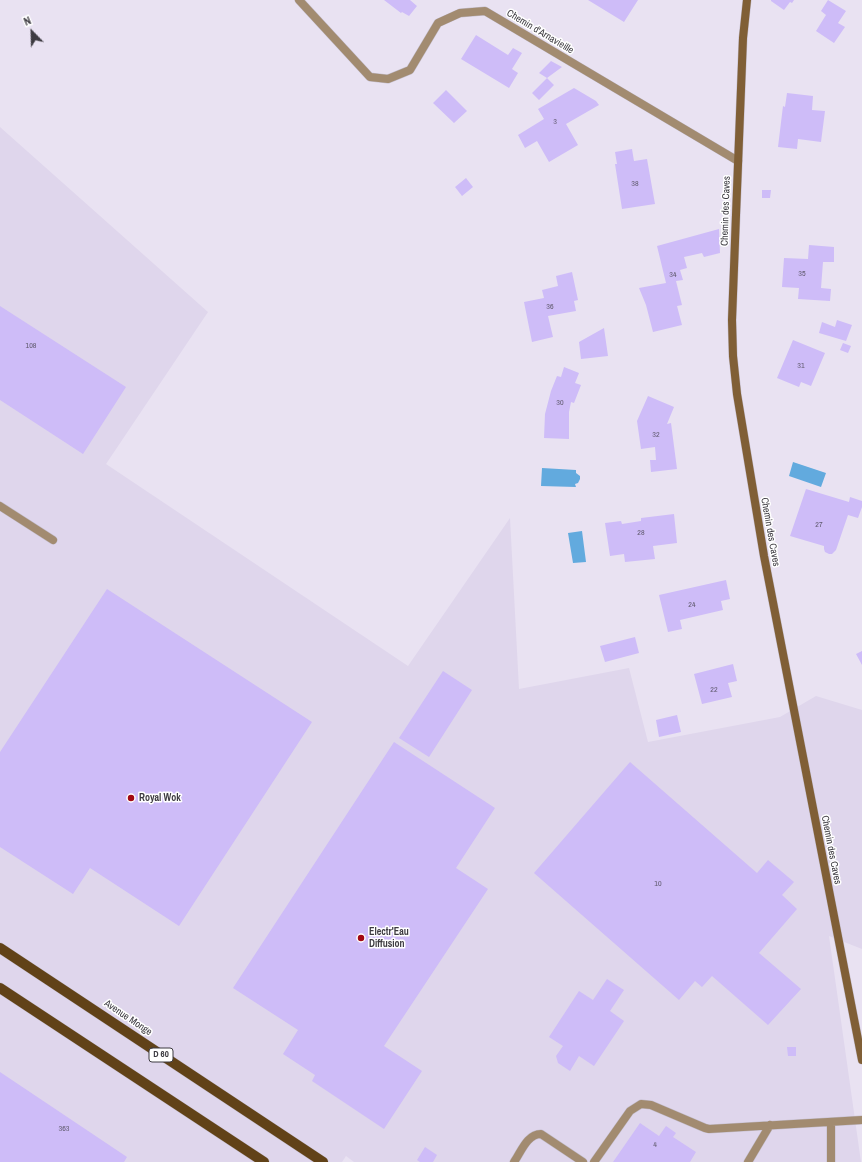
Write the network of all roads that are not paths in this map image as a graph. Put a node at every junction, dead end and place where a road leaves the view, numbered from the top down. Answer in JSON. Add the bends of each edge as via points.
{"nodes":[{"id":1,"x":299,"y":0,"type":"edge"},
{"id":2,"x":747,"y":0,"type":"edge"},
{"id":3,"x":738,"y":161,"type":"junction"},
{"id":4,"x":0,"y":506,"type":"edge"},
{"id":5,"x":53,"y":540,"type":"dead end"},
{"id":6,"x":0,"y":948,"type":"edge"},
{"id":7,"x":0,"y":988,"type":"edge"},
{"id":8,"x":862,"y":1060,"type":"edge"},
{"id":9,"x":862,"y":1120,"type":"edge"},
{"id":10,"x":831,"y":1122,"type":"junction"},
{"id":11,"x":770,"y":1125,"type":"junction"},
{"id":12,"x":264,"y":1162,"type":"edge"},
{"id":13,"x":323,"y":1162,"type":"edge"},
{"id":14,"x":514,"y":1162,"type":"edge"},
{"id":15,"x":583,"y":1162,"type":"edge"},
{"id":16,"x":594,"y":1162,"type":"edge"},
{"id":17,"x":748,"y":1162,"type":"edge"},
{"id":18,"x":831,"y":1162,"type":"edge"}],
"edges":[{"from":1,"to":3,"type":"street","name":"Chemin d'Arnavieille","via":[[370,76],[388,79],[410,70],[438,23],[460,13],[485,11]]},
{"from":2,"to":3,"type":"street","name":"Chemin des Caves"},
{"from":3,"to":8,"type":"street","name":"Chemin des Caves","via":[[732,320],[737,394],[764,556]]},
{"from":4,"to":5,"type":"street"},
{"from":6,"to":13,"type":"main road","name":"Avenue Monge","number":"D 60"},
{"from":7,"to":12,"type":"main road"},
{"from":9,"to":10,"type":"street"},
{"from":10,"to":11,"type":"street"},
{"from":10,"to":18,"type":"street"},
{"from":11,"to":16,"type":"street","via":[[710,1129],[651,1105],[641,1104],[630,1111]]},
{"from":11,"to":17,"type":"street"},
{"from":14,"to":15,"type":"street","via":[[529,1139],[536,1134],[541,1134]]}]}
